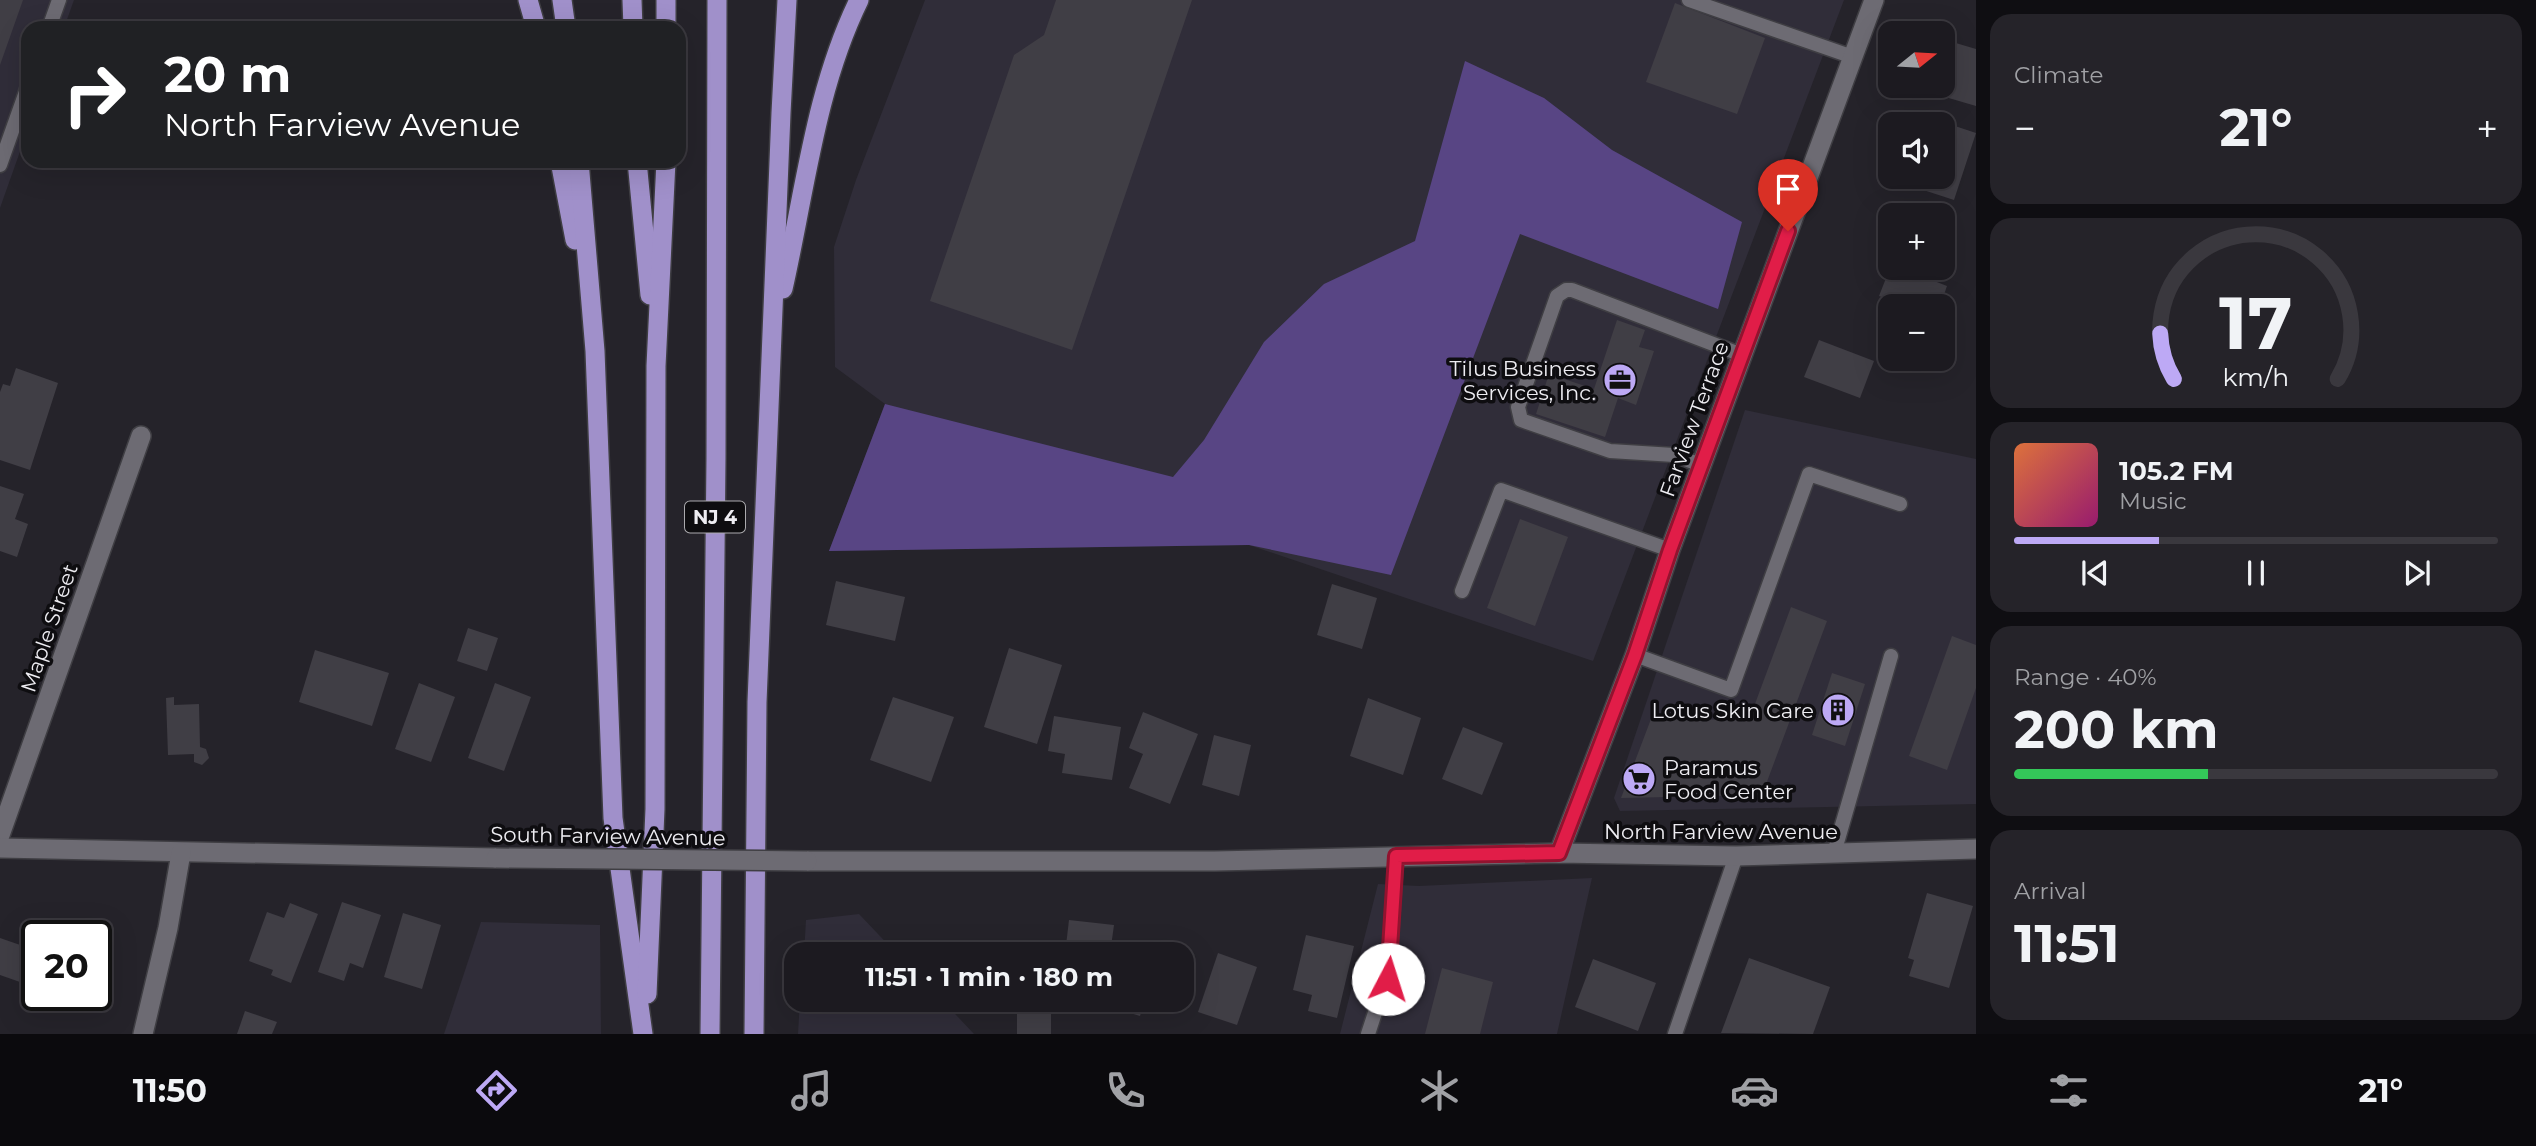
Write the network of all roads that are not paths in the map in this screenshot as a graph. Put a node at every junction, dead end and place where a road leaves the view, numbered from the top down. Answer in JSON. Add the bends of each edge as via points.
{"nodes":[{"id":1,"x":59,"y":0,"type":"edge"},
{"id":2,"x":528,"y":0,"type":"edge"},
{"id":3,"x":562,"y":0,"type":"edge"},
{"id":4,"x":632,"y":0,"type":"edge"},
{"id":5,"x":666,"y":0,"type":"edge"},
{"id":6,"x":717,"y":0,"type":"edge"},
{"id":7,"x":788,"y":0,"type":"edge"},
{"id":8,"x":859,"y":0,"type":"edge"},
{"id":9,"x":1689,"y":0,"type":"edge"},
{"id":10,"x":1874,"y":0,"type":"edge"},
{"id":11,"x":52,"y":21,"type":"edge"},
{"id":12,"x":534,"y":21,"type":"edge"},
{"id":13,"x":565,"y":21,"type":"edge"},
{"id":14,"x":632,"y":21,"type":"edge"},
{"id":15,"x":666,"y":21,"type":"edge"},
{"id":16,"x":1853,"y":57,"type":"junction"},
{"id":17,"x":21,"y":106,"type":"edge"},
{"id":18,"x":0,"y":165,"type":"edge"},
{"id":19,"x":562,"y":168,"type":"edge"},
{"id":20,"x":580,"y":168,"type":"edge"},
{"id":21,"x":638,"y":168,"type":"edge"},
{"id":22,"x":666,"y":168,"type":"edge"},
{"id":23,"x":772,"y":338,"type":"junction"},
{"id":24,"x":595,"y":351,"type":"junction"},
{"id":25,"x":1742,"y":355,"type":"junction"},
{"id":26,"x":656,"y":366,"type":"junction"},
{"id":27,"x":141,"y":436,"type":"dead end"},
{"id":28,"x":1701,"y":465,"type":"junction"},
{"id":29,"x":1900,"y":504,"type":"dead end"},
{"id":30,"x":1670,"y":550,"type":"junction"},
{"id":31,"x":1462,"y":591,"type":"dead end"},
{"id":32,"x":1635,"y":655,"type":"junction"},
{"id":33,"x":1891,"y":656,"type":"dead end"},
{"id":34,"x":0,"y":835,"type":"edge"},
{"id":35,"x":0,"y":848,"type":"edge"},
{"id":36,"x":1976,"y":849,"type":"edge"},
{"id":37,"x":181,"y":853,"type":"junction"},
{"id":38,"x":1559,"y":853,"type":"junction"},
{"id":39,"x":1833,"y":853,"type":"junction"},
{"id":40,"x":1396,"y":856,"type":"junction"},
{"id":41,"x":1736,"y":856,"type":"junction"},
{"id":42,"x":1215,"y":861,"type":"joint"},
{"id":43,"x":143,"y":1034,"type":"edge"},
{"id":44,"x":644,"y":1034,"type":"edge"},
{"id":45,"x":710,"y":1034,"type":"edge"},
{"id":46,"x":754,"y":1034,"type":"edge"},
{"id":47,"x":1368,"y":1034,"type":"edge"},
{"id":48,"x":1675,"y":1034,"type":"edge"}],
"edges":[{"from":1,"to":11,"type":"lane"},
{"from":2,"to":12,"type":"highway"},
{"from":3,"to":13,"type":"highway"},
{"from":4,"to":14,"type":"highway"},
{"from":5,"to":15,"type":"highway"},
{"from":6,"to":45,"type":"highway","number":"NJ 4"},
{"from":7,"to":23,"type":"highway"},
{"from":8,"to":23,"type":"highway","via":[[819,111]]},
{"from":9,"to":16,"type":"lane"},
{"from":10,"to":16,"type":"street","name":"Farview Terrace"},
{"from":16,"to":25,"type":"street","name":"Farview Terrace"},
{"from":17,"to":18,"type":"lane"},
{"from":19,"to":24,"type":"highway"},
{"from":20,"to":24,"type":"highway"},
{"from":21,"to":26,"type":"highway"},
{"from":22,"to":26,"type":"highway","number":"NJ 4"},
{"from":23,"to":46,"type":"highway","via":[[757,702]]},
{"from":24,"to":44,"type":"highway","via":[[613,818]]},
{"from":25,"to":28,"type":"street","name":"Farview Terrace"},
{"from":25,"to":28,"type":"lane","via":[[1572,290],[1557,296],[1518,407],[1521,420],[1609,451],[1674,455]]},
{"from":26,"to":44,"type":"highway","number":"NJ 4","via":[[654,809]]},
{"from":27,"to":34,"type":"street","name":"Maple Street"},
{"from":28,"to":30,"type":"street","name":"Farview Terrace"},
{"from":29,"to":32,"type":"lane","via":[[1809,474],[1731,690]]},
{"from":30,"to":31,"type":"lane","via":[[1501,490]]},
{"from":30,"to":32,"type":"street","name":"Farview Terrace"},
{"from":32,"to":38,"type":"street","name":"Farview Terrace"},
{"from":33,"to":39,"type":"lane"},
{"from":35,"to":37,"type":"street","name":"South Farview Avenue"},
{"from":36,"to":39,"type":"street","name":"North Farview Avenue"},
{"from":37,"to":42,"type":"street","name":"South Farview Avenue","bridge":true},
{"from":37,"to":43,"type":"street"},
{"from":38,"to":40,"type":"street","name":"North Farview Avenue"},
{"from":38,"to":41,"type":"street","name":"North Farview Avenue"},
{"from":39,"to":41,"type":"street","name":"North Farview Avenue"},
{"from":40,"to":42,"type":"street","name":"North Farview Avenue"},
{"from":40,"to":47,"type":"lane","via":[[1389,970]]},
{"from":41,"to":48,"type":"lane"}]}
